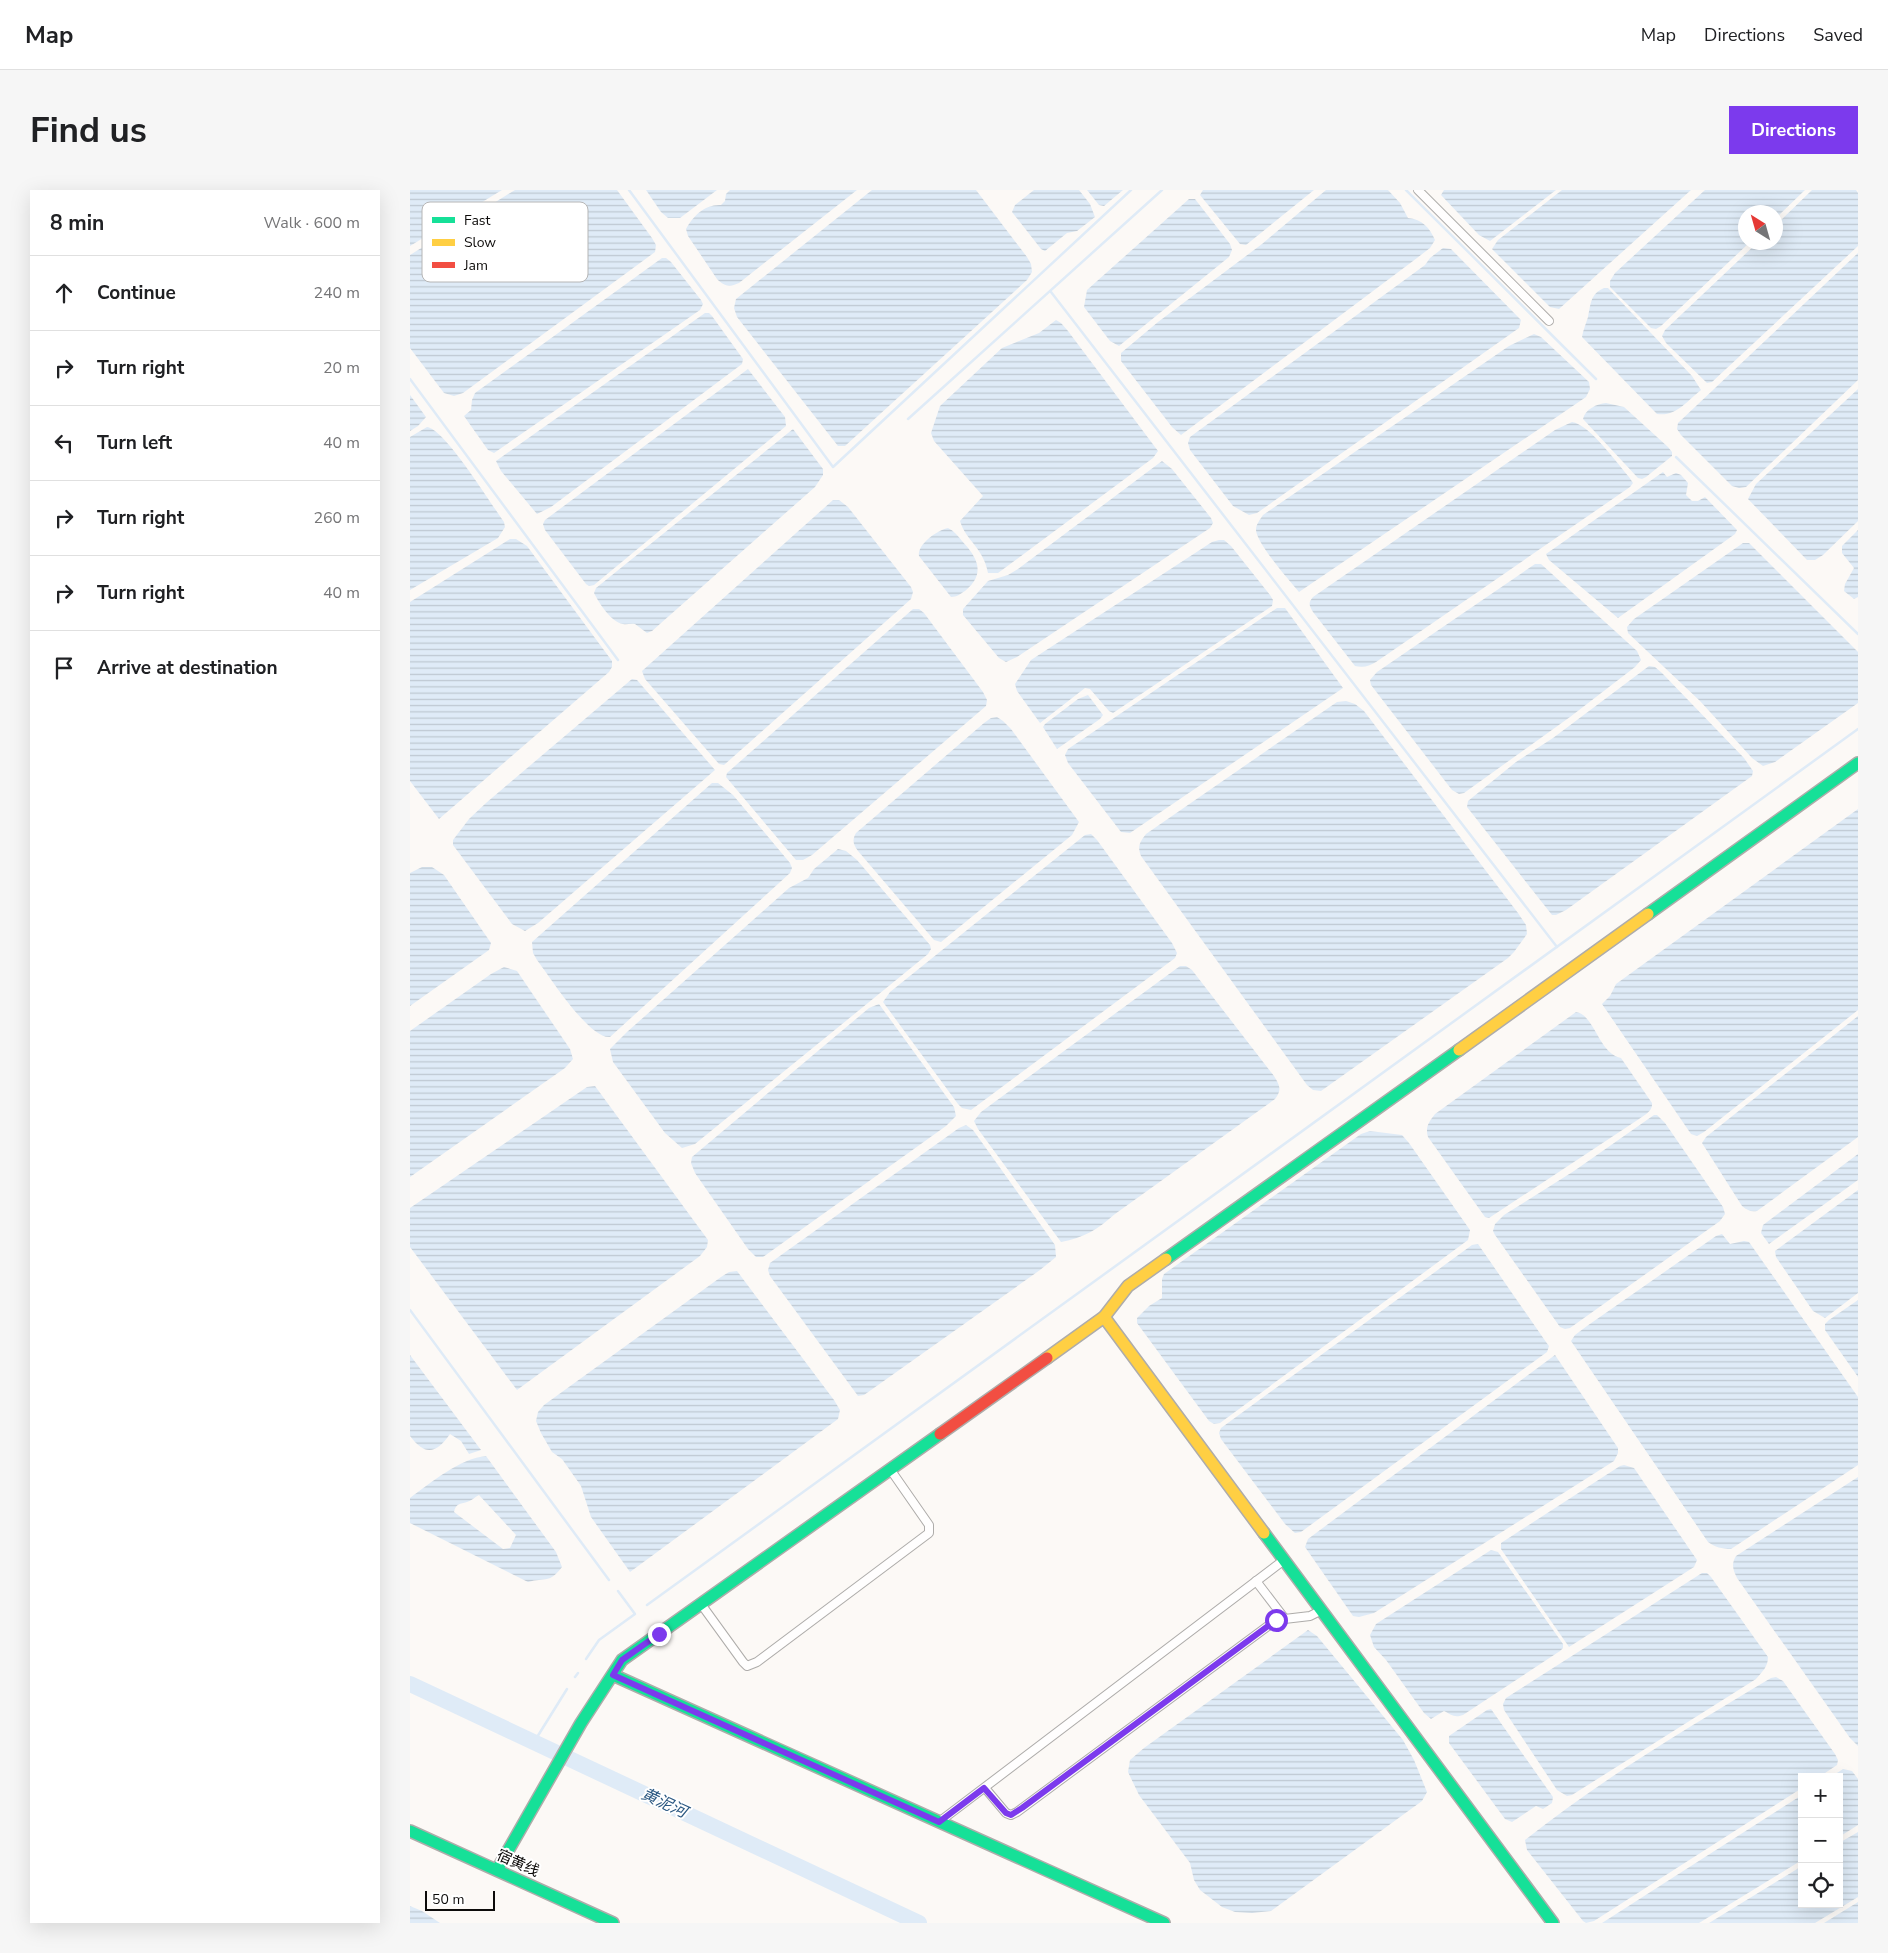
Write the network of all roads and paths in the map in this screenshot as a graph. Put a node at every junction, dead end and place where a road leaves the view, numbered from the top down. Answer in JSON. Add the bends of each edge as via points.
{"nodes":[{"id":1,"x":1418,"y":190,"type":"edge"},
{"id":2,"x":1549,"y":321,"type":"dead end"},
{"id":3,"x":1858,"y":763,"type":"edge"},
{"id":4,"x":1104,"y":1317,"type":"junction"},
{"id":5,"x":890,"y":1469,"type":"junction"},
{"id":6,"x":1284,"y":1560,"type":"junction"},
{"id":7,"x":1256,"y":1581,"type":"junction"},
{"id":8,"x":701,"y":1604,"type":"junction"},
{"id":9,"x":1322,"y":1610,"type":"junction"},
{"id":10,"x":1285,"y":1619,"type":"junction"},
{"id":11,"x":613,"y":1675,"type":"junction"},
{"id":12,"x":984,"y":1788,"type":"junction"},
{"id":13,"x":939,"y":1822,"type":"junction"},
{"id":14,"x":410,"y":1831,"type":"edge"},
{"id":15,"x":497,"y":1870,"type":"junction"},
{"id":16,"x":613,"y":1923,"type":"edge"},
{"id":17,"x":1164,"y":1923,"type":"edge"},
{"id":18,"x":1554,"y":1923,"type":"edge"}],
"edges":[{"from":1,"to":2,"type":"street"},
{"from":3,"to":4,"type":"street","via":[[1128,1286]]},
{"from":4,"to":5,"type":"street"},
{"from":4,"to":6,"type":"street"},
{"from":5,"to":8,"type":"street"},
{"from":5,"to":8,"type":"street","via":[[929,1525],[929,1533],[756,1662],[747,1666]]},
{"from":6,"to":7,"type":"street"},
{"from":6,"to":9,"type":"street"},
{"from":7,"to":10,"type":"street"},
{"from":7,"to":12,"type":"street"},
{"from":8,"to":11,"type":"street","via":[[622,1660]]},
{"from":9,"to":10,"type":"street","via":[[1310,1616]]},
{"from":9,"to":18,"type":"street"},
{"from":10,"to":12,"type":"street","via":[[1276,1620],[1017,1812],[1006,1813]]},
{"from":11,"to":13,"type":"street"},
{"from":11,"to":15,"type":"street"},
{"from":12,"to":13,"type":"street"},
{"from":13,"to":17,"type":"street"},
{"from":14,"to":15,"type":"street","name":"宿黄线"},
{"from":15,"to":16,"type":"street","name":"宿黄线"}]}
